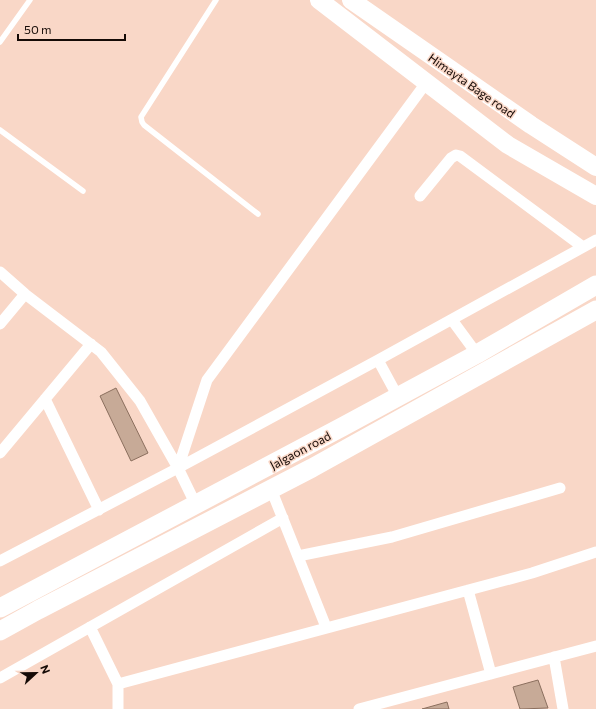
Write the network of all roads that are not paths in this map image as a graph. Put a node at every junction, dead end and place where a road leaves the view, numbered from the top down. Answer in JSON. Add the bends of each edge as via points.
{"nodes":[{"id":1,"x":30,"y":0,"type":"edge"},
{"id":2,"x":216,"y":0,"type":"edge"},
{"id":3,"x":319,"y":0,"type":"edge"},
{"id":4,"x":351,"y":0,"type":"edge"},
{"id":5,"x":0,"y":42,"type":"edge"},
{"id":6,"x":426,"y":83,"type":"junction"},
{"id":7,"x":0,"y":130,"type":"edge"},
{"id":8,"x":596,"y":167,"type":"edge"},
{"id":9,"x":83,"y":191,"type":"dead end"},
{"id":10,"x":420,"y":196,"type":"dead end"},
{"id":11,"x":596,"y":196,"type":"edge"},
{"id":12,"x":258,"y":214,"type":"dead end"},
{"id":13,"x":596,"y":240,"type":"edge"},
{"id":14,"x":583,"y":247,"type":"junction"},
{"id":15,"x":0,"y":272,"type":"edge"},
{"id":16,"x":596,"y":285,"type":"edge"},
{"id":17,"x":25,"y":294,"type":"junction"},
{"id":18,"x":596,"y":310,"type":"edge"},
{"id":19,"x":452,"y":320,"type":"junction"},
{"id":20,"x":0,"y":324,"type":"edge"},
{"id":21,"x":91,"y":344,"type":"junction"},
{"id":22,"x":477,"y":354,"type":"junction"},
{"id":23,"x":378,"y":360,"type":"junction"},
{"id":24,"x":398,"y":398,"type":"junction"},
{"id":25,"x":45,"y":399,"type":"junction"},
{"id":26,"x":0,"y":454,"type":"edge"},
{"id":27,"x":178,"y":468,"type":"junction"},
{"id":28,"x":560,"y":488,"type":"dead end"},
{"id":29,"x":271,"y":489,"type":"junction"},
{"id":30,"x":196,"y":505,"type":"junction"},
{"id":31,"x":99,"y":510,"type":"junction"},
{"id":32,"x":282,"y":518,"type":"junction"},
{"id":33,"x":596,"y":552,"type":"edge"},
{"id":34,"x":298,"y":556,"type":"junction"},
{"id":35,"x":0,"y":561,"type":"edge"},
{"id":36,"x":468,"y":590,"type":"junction"},
{"id":37,"x":0,"y":608,"type":"edge"},
{"id":38,"x":90,"y":627,"type":"junction"},
{"id":39,"x":326,"y":627,"type":"junction"},
{"id":40,"x":0,"y":631,"type":"edge"},
{"id":41,"x":596,"y":646,"type":"edge"},
{"id":42,"x":554,"y":657,"type":"junction"},
{"id":43,"x":492,"y":674,"type":"junction"},
{"id":44,"x":0,"y":678,"type":"edge"},
{"id":45,"x":118,"y":684,"type":"junction"},
{"id":46,"x":118,"y":709,"type":"edge"},
{"id":47,"x":359,"y":709,"type":"edge"},
{"id":48,"x":563,"y":709,"type":"edge"}],
"edges":[{"from":1,"to":5,"type":"lane"},
{"from":2,"to":12,"type":"lane","via":[[141,117],[144,125]]},
{"from":3,"to":6,"type":"main road"},
{"from":4,"to":8,"type":"main road","name":"Himayta Bage road"},
{"from":6,"to":11,"type":"main road","via":[[508,145]]},
{"from":6,"to":27,"type":"street","via":[[207,380]]},
{"from":7,"to":9,"type":"lane"},
{"from":10,"to":14,"type":"street","via":[[451,158],[460,156]]},
{"from":13,"to":14,"type":"street"},
{"from":14,"to":19,"type":"street"},
{"from":15,"to":17,"type":"street"},
{"from":16,"to":22,"type":"highway","name":"Jalgaon road"},
{"from":17,"to":20,"type":"street"},
{"from":17,"to":21,"type":"street"},
{"from":18,"to":29,"type":"highway","name":"Jalgaon road"},
{"from":19,"to":22,"type":"street"},
{"from":19,"to":23,"type":"street"},
{"from":21,"to":25,"type":"street"},
{"from":21,"to":27,"type":"street","via":[[101,352],[140,401]]},
{"from":22,"to":24,"type":"highway","name":"Jalgaon road"},
{"from":23,"to":24,"type":"street"},
{"from":23,"to":27,"type":"street"},
{"from":24,"to":30,"type":"highway","name":"Jalgaon road"},
{"from":25,"to":26,"type":"street"},
{"from":25,"to":31,"type":"street"},
{"from":27,"to":30,"type":"street"},
{"from":27,"to":31,"type":"street"},
{"from":28,"to":34,"type":"street","via":[[392,537]]},
{"from":29,"to":32,"type":"street"},
{"from":29,"to":40,"type":"highway","name":"Jalgaon road"},
{"from":30,"to":37,"type":"highway","name":"Jalgaon road"},
{"from":31,"to":35,"type":"street"},
{"from":32,"to":34,"type":"street"},
{"from":32,"to":38,"type":"street"},
{"from":33,"to":36,"type":"street"},
{"from":34,"to":39,"type":"street"},
{"from":36,"to":39,"type":"street"},
{"from":36,"to":43,"type":"street"},
{"from":38,"to":44,"type":"street"},
{"from":38,"to":45,"type":"street"},
{"from":39,"to":45,"type":"street"},
{"from":41,"to":42,"type":"street"},
{"from":42,"to":43,"type":"street"},
{"from":42,"to":48,"type":"street"},
{"from":43,"to":47,"type":"street"},
{"from":45,"to":46,"type":"street"}]}
